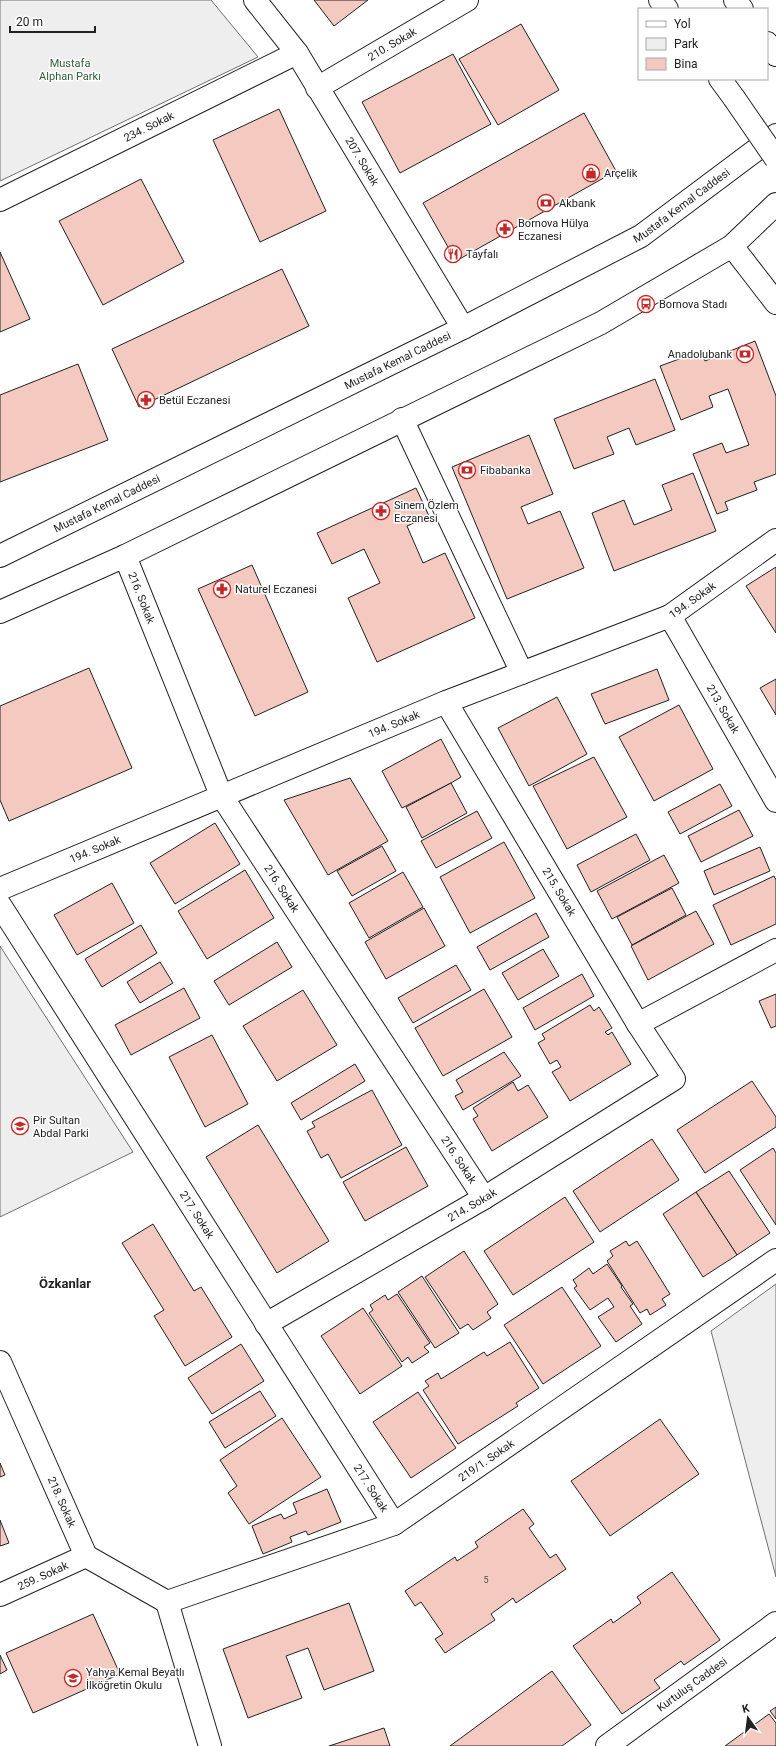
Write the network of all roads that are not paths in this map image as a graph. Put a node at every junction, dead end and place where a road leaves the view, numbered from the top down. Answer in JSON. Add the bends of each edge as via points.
{"nodes":[{"id":1,"x":255,"y":0,"type":"edge"},
{"id":2,"x":660,"y":0,"type":"edge"},
{"id":3,"x":735,"y":0,"type":"edge"},
{"id":4,"x":460,"y":2,"type":"edge"},
{"id":5,"x":666,"y":8,"type":"edge"},
{"id":6,"x":741,"y":8,"type":"edge"},
{"id":7,"x":768,"y":44,"type":"edge"},
{"id":8,"x":297,"y":53,"type":"junction"},
{"id":9,"x":776,"y":55,"type":"edge"},
{"id":10,"x":721,"y":80,"type":"edge"},
{"id":11,"x":317,"y":88,"type":"junction"},
{"id":12,"x":776,"y":135,"type":"edge"},
{"id":13,"x":776,"y":159,"type":"edge"},
{"id":14,"x":0,"y":200,"type":"edge"},
{"id":15,"x":776,"y":204,"type":"edge"},
{"id":16,"x":732,"y":246,"type":"junction"},
{"id":17,"x":776,"y":303,"type":"edge"},
{"id":18,"x":463,"y":328,"type":"junction"},
{"id":19,"x":402,"y":419,"type":"junction"},
{"id":20,"x":776,"y":540,"type":"edge"},
{"id":21,"x":0,"y":556,"type":"edge"},
{"id":22,"x":125,"y":556,"type":"junction"},
{"id":23,"x":0,"y":612,"type":"edge"},
{"id":24,"x":670,"y":616,"type":"junction"},
{"id":25,"x":522,"y":672,"type":"junction"},
{"id":26,"x":446,"y":702,"type":"junction"},
{"id":27,"x":221,"y":795,"type":"junction"},
{"id":28,"x":776,"y":801,"type":"edge"},
{"id":29,"x":0,"y":889,"type":"edge"},
{"id":30,"x":0,"y":905,"type":"edge"},
{"id":31,"x":776,"y":950,"type":"edge"},
{"id":32,"x":638,"y":1024,"type":"junction"},
{"id":33,"x":674,"y":1079,"type":"joint"},
{"id":34,"x":484,"y":1198,"type":"junction"},
{"id":35,"x":776,"y":1260,"type":"edge"},
{"id":36,"x":266,"y":1324,"type":"junction"},
{"id":37,"x":0,"y":1362,"type":"edge"},
{"id":38,"x":394,"y":1524,"type":"junction"},
{"id":39,"x":86,"y":1556,"type":"junction"},
{"id":40,"x":0,"y":1595,"type":"edge"},
{"id":41,"x":167,"y":1602,"type":"junction"},
{"id":42,"x":776,"y":1623,"type":"edge"},
{"id":43,"x":210,"y":1746,"type":"edge"},
{"id":44,"x":607,"y":1746,"type":"edge"}],
"edges":[{"from":1,"to":8,"type":"main road","name":"207. Sokak"},
{"from":2,"to":5,"type":"main road"},
{"from":3,"to":6,"type":"main road"},
{"from":4,"to":11,"type":"main road","name":"210. Sokak"},
{"from":7,"to":9,"type":"main road"},
{"from":8,"to":11,"type":"main road","name":"207. Sokak"},
{"from":8,"to":14,"type":"main road","name":"234. Sokak"},
{"from":10,"to":13,"type":"main road","bridge":true},
{"from":11,"to":18,"type":"main road","name":"207. Sokak"},
{"from":12,"to":18,"type":"main road","name":"Mustafa Kemal Caddesi","via":[[641,236]]},
{"from":15,"to":16,"type":"main road"},
{"from":16,"to":17,"type":"main road"},
{"from":16,"to":19,"type":"main road","via":[[600,323]]},
{"from":18,"to":21,"type":"main road","name":"Mustafa Kemal Caddesi"},
{"from":19,"to":22,"type":"main road"},
{"from":19,"to":25,"type":"main road"},
{"from":20,"to":24,"type":"main road","name":"194. Sokak"},
{"from":22,"to":23,"type":"main road"},
{"from":22,"to":27,"type":"main road","name":"216. Sokak"},
{"from":24,"to":25,"type":"main road","name":"194. Sokak"},
{"from":24,"to":28,"type":"main road","name":"213. Sokak"},
{"from":25,"to":26,"type":"main road","name":"194. Sokak"},
{"from":26,"to":27,"type":"main road","name":"194. Sokak"},
{"from":26,"to":32,"type":"main road","name":"215. Sokak"},
{"from":27,"to":29,"type":"main road","name":"194. Sokak"},
{"from":27,"to":34,"type":"main road","name":"216. Sokak"},
{"from":30,"to":36,"type":"main road","name":"217. Sokak"},
{"from":31,"to":32,"type":"main road"},
{"from":32,"to":33,"type":"main road","name":"215. Sokak"},
{"from":33,"to":34,"type":"main road","name":"214. Sokak"},
{"from":34,"to":36,"type":"main road","name":"214. Sokak"},
{"from":35,"to":38,"type":"main road","name":"219/1. Sokak"},
{"from":36,"to":38,"type":"main road","name":"217. Sokak"},
{"from":37,"to":39,"type":"main road","name":"218. Sokak"},
{"from":38,"to":41,"type":"main road","name":"219/1. Sokak"},
{"from":39,"to":40,"type":"main road","name":"259. Sokak"},
{"from":39,"to":41,"type":"main road"},
{"from":41,"to":43,"type":"main road"},
{"from":42,"to":44,"type":"main road","name":"Kurtuluş Caddesi"}]}
